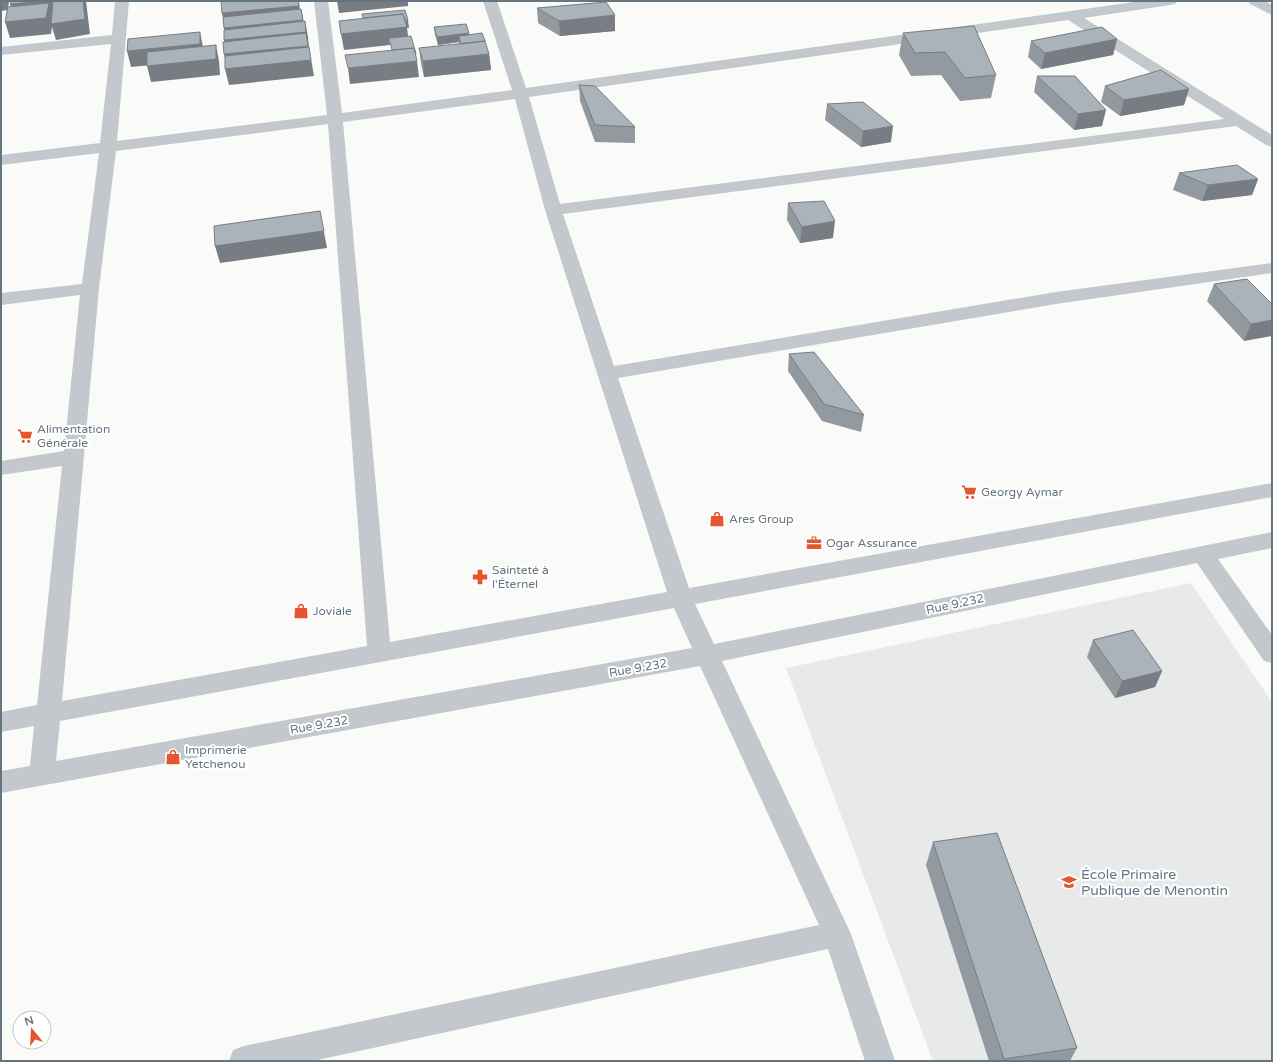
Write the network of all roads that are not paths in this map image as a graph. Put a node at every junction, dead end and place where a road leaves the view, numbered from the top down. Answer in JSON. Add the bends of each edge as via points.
{"nodes":[{"id":1,"x":122,"y":1,"type":"edge"},
{"id":2,"x":322,"y":1,"type":"edge"},
{"id":3,"x":490,"y":1,"type":"edge"},
{"id":4,"x":495,"y":1,"type":"edge"},
{"id":5,"x":1170,"y":1,"type":"edge"},
{"id":6,"x":1255,"y":1,"type":"edge"},
{"id":7,"x":1272,"y":11,"type":"edge"},
{"id":8,"x":1070,"y":16,"type":"junction"},
{"id":9,"x":119,"y":39,"type":"junction"},
{"id":10,"x":1,"y":51,"type":"edge"},
{"id":11,"x":521,"y":95,"type":"junction"},
{"id":12,"x":335,"y":120,"type":"junction"},
{"id":13,"x":1241,"y":121,"type":"junction"},
{"id":14,"x":1272,"y":142,"type":"edge"},
{"id":15,"x":108,"y":148,"type":"junction"},
{"id":16,"x":1,"y":160,"type":"edge"},
{"id":17,"x":553,"y":210,"type":"junction"},
{"id":18,"x":1272,"y":268,"type":"edge"},
{"id":19,"x":90,"y":288,"type":"junction"},
{"id":20,"x":1,"y":299,"type":"edge"},
{"id":21,"x":606,"y":374,"type":"junction"},
{"id":22,"x":73,"y":457,"type":"junction"},
{"id":23,"x":1,"y":468,"type":"edge"},
{"id":24,"x":1272,"y":490,"type":"edge"},
{"id":25,"x":1272,"y":540,"type":"edge"},
{"id":26,"x":1202,"y":553,"type":"junction"},
{"id":27,"x":681,"y":598,"type":"junction"},
{"id":28,"x":379,"y":652,"type":"junction"},
{"id":29,"x":1272,"y":654,"type":"edge"},
{"id":30,"x":708,"y":655,"type":"junction"},
{"id":31,"x":49,"y":713,"type":"junction"},
{"id":32,"x":1,"y":722,"type":"edge"},
{"id":33,"x":42,"y":776,"type":"junction"},
{"id":34,"x":1,"y":782,"type":"edge"},
{"id":35,"x":837,"y":934,"type":"junction"},
{"id":36,"x":244,"y":1061,"type":"edge"},
{"id":37,"x":880,"y":1061,"type":"edge"}],
"edges":[{"from":1,"to":9,"type":"street"},
{"from":2,"to":12,"type":"street"},
{"from":3,"to":4,"type":"street"},
{"from":3,"to":11,"type":"street"},
{"from":5,"to":8,"type":"street"},
{"from":6,"to":7,"type":"street"},
{"from":8,"to":11,"type":"street"},
{"from":8,"to":13,"type":"street"},
{"from":9,"to":10,"type":"street"},
{"from":9,"to":15,"type":"street"},
{"from":11,"to":12,"type":"street"},
{"from":11,"to":17,"type":"street"},
{"from":12,"to":15,"type":"street"},
{"from":12,"to":28,"type":"street"},
{"from":13,"to":14,"type":"street"},
{"from":13,"to":17,"type":"street"},
{"from":15,"to":16,"type":"street"},
{"from":15,"to":19,"type":"street"},
{"from":17,"to":21,"type":"street"},
{"from":18,"to":21,"type":"street","via":[[1056,298]]},
{"from":19,"to":20,"type":"street"},
{"from":19,"to":22,"type":"street"},
{"from":21,"to":27,"type":"street"},
{"from":22,"to":23,"type":"street"},
{"from":22,"to":31,"type":"street"},
{"from":24,"to":27,"type":"street"},
{"from":25,"to":26,"type":"street","name":"Rue 9.232"},
{"from":26,"to":29,"type":"street"},
{"from":26,"to":30,"type":"street","name":"Rue 9.232"},
{"from":27,"to":28,"type":"street"},
{"from":27,"to":30,"type":"street"},
{"from":28,"to":31,"type":"street"},
{"from":30,"to":33,"type":"street","name":"Rue 9.232"},
{"from":30,"to":35,"type":"street"},
{"from":31,"to":32,"type":"street"},
{"from":31,"to":33,"type":"street"},
{"from":33,"to":34,"type":"street","name":"Rue 9.232"},
{"from":35,"to":36,"type":"street"},
{"from":35,"to":37,"type":"street"}]}
